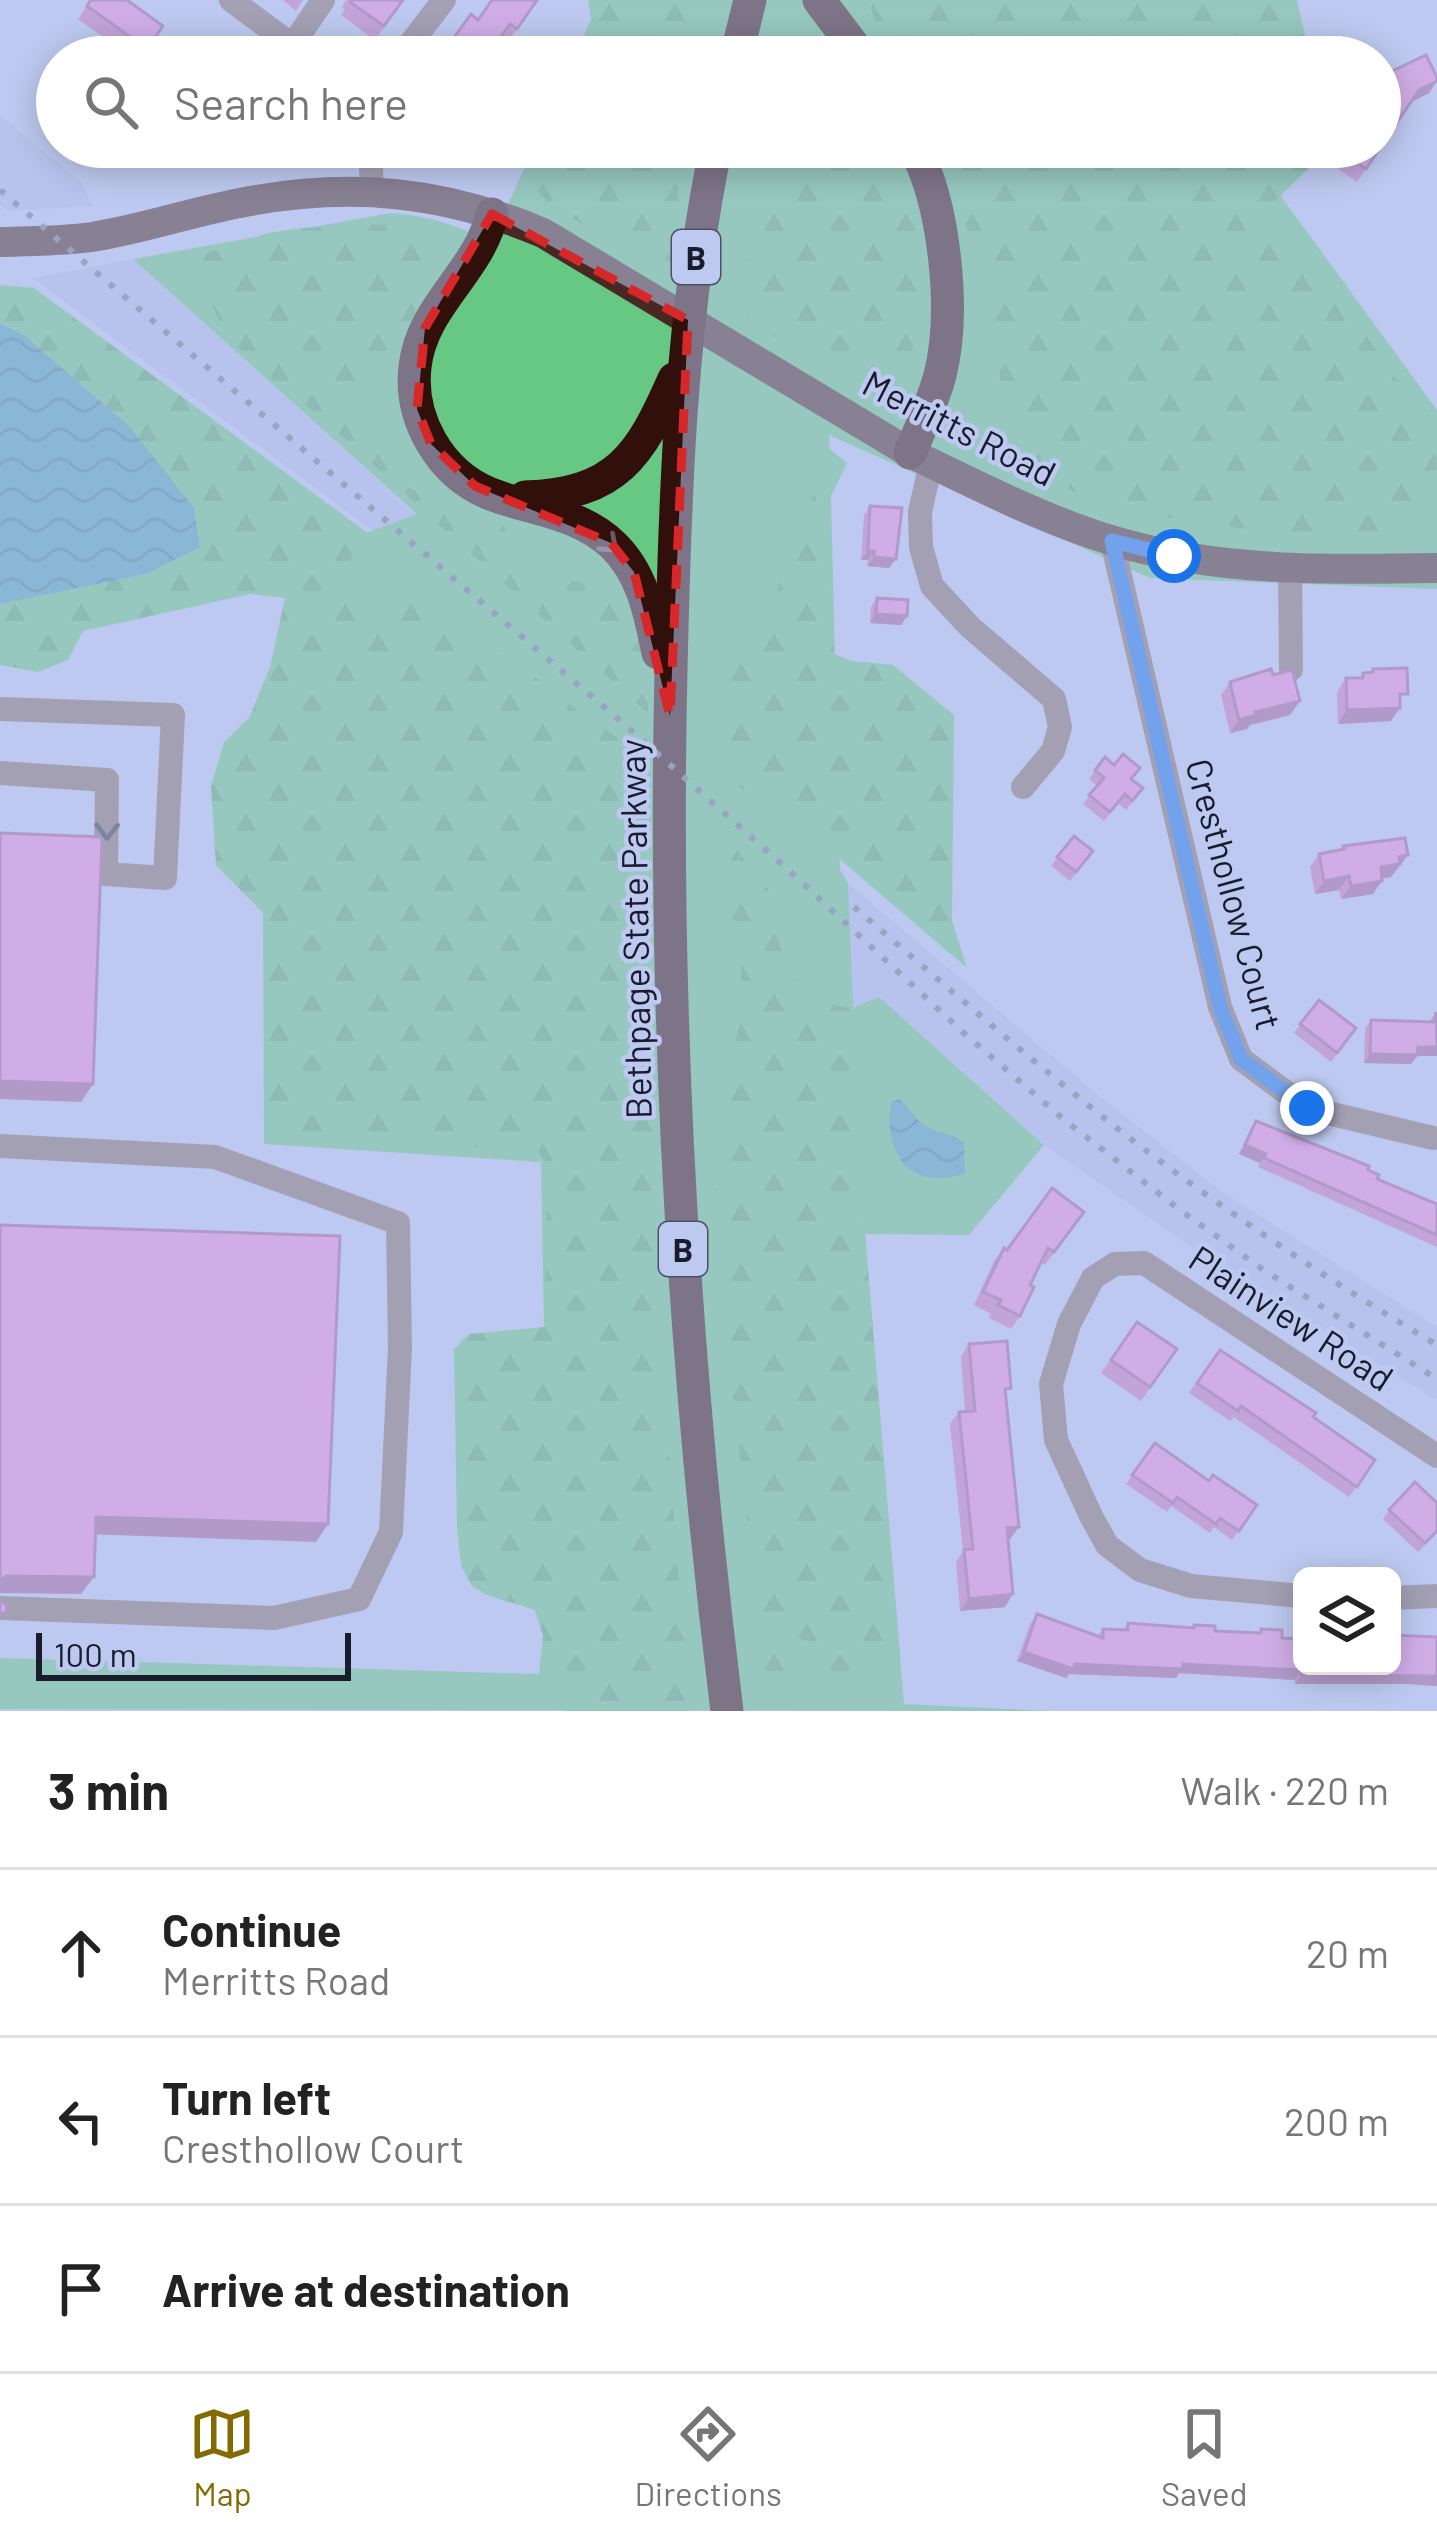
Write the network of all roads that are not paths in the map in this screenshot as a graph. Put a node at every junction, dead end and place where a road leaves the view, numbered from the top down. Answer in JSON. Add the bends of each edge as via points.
{"nodes":[{"id":1,"x":230,"y":0,"type":"edge"},
{"id":2,"x":323,"y":0,"type":"edge"},
{"id":3,"x":443,"y":0,"type":"edge"},
{"id":4,"x":750,"y":0,"type":"edge"},
{"id":5,"x":819,"y":0,"type":"edge"},
{"id":6,"x":279,"y":36,"type":"edge"},
{"id":7,"x":307,"y":36,"type":"edge"},
{"id":8,"x":416,"y":36,"type":"edge"},
{"id":9,"x":741,"y":36,"type":"edge"},
{"id":10,"x":846,"y":36,"type":"edge"},
{"id":11,"x":370,"y":168,"type":"edge"},
{"id":12,"x":714,"y":168,"type":"edge"},
{"id":13,"x":922,"y":168,"type":"edge"},
{"id":14,"x":371,"y":190,"type":"junction"},
{"id":15,"x":493,"y":214,"type":"junction"},
{"id":16,"x":0,"y":242,"type":"edge"},
{"id":17,"x":684,"y":355,"type":"junction"},
{"id":18,"x":920,"y":458,"type":"junction"},
{"id":19,"x":506,"y":498,"type":"junction"},
{"id":20,"x":1112,"y":541,"type":"junction"},
{"id":21,"x":1290,"y":568,"type":"junction"},
{"id":22,"x":1437,"y":568,"type":"edge"},
{"id":23,"x":1292,"y":669,"type":"edge"},
{"id":24,"x":0,"y":709,"type":"edge"},
{"id":25,"x":670,"y":716,"type":"junction"},
{"id":26,"x":0,"y":772,"type":"edge"},
{"id":27,"x":1023,"y":787,"type":"dead end"},
{"id":28,"x":1433,"y":1138,"type":"dead end"},
{"id":29,"x":0,"y":1146,"type":"edge"},
{"id":30,"x":1437,"y":1456,"type":"edge"},
{"id":31,"x":1293,"y":1595,"type":"edge"},
{"id":32,"x":1437,"y":1596,"type":"edge"},
{"id":33,"x":1401,"y":1598,"type":"edge"},
{"id":34,"x":0,"y":1608,"type":"edge"},
{"id":35,"x":727,"y":1711,"type":"edge"}],
"edges":[{"from":1,"to":6,"type":"street"},
{"from":2,"to":7,"type":"street"},
{"from":3,"to":8,"type":"street"},
{"from":4,"to":9,"type":"highway"},
{"from":5,"to":10,"type":"highway"},
{"from":11,"to":14,"type":"street"},
{"from":12,"to":17,"type":"highway","name":"Bethpage State Parkway","number":"B"},
{"from":13,"to":18,"type":"highway","via":[[938,212],[947,325]]},
{"from":14,"to":15,"type":"main road","name":"Merritts Road"},
{"from":14,"to":16,"type":"main road","name":"Merritts Road","via":[[264,199],[97,236]]},
{"from":15,"to":18,"type":"main road","name":"Merritts Road","via":[[543,233]]},
{"from":15,"to":19,"type":"highway","via":[[478,253],[424,328],[414,389],[442,458],[475,486]]},
{"from":17,"to":19,"type":"highway","via":[[652,429],[614,472],[579,490]]},
{"from":17,"to":25,"type":"highway","name":"Bethpage State Parkway","number":"B"},
{"from":18,"to":20,"type":"main road","name":"Merritts Road"},
{"from":18,"to":27,"type":"street","via":[[921,547],[932,586],[1054,699],[1060,727],[1053,751]]},
{"from":19,"to":25,"type":"highway","one_way":true,"via":[[582,523],[623,556],[648,608]]},
{"from":20,"to":21,"type":"main road","name":"Merritts Road"},
{"from":20,"to":28,"type":"street","name":"Cresthollow Court","via":[[1220,1007],[1241,1059],[1307,1108]]},
{"from":21,"to":22,"type":"main road","name":"Merritts Road"},
{"from":21,"to":23,"type":"street"},
{"from":26,"to":24,"type":"street","one_way":true,"via":[[107,779],[106,874],[165,878],[173,716]]},
{"from":25,"to":35,"type":"highway","name":"Bethpage State Parkway","number":"B","via":[[671,977],[686,1308]]},
{"from":29,"to":34,"type":"street","via":[[215,1157],[398,1223],[400,1348],[391,1532],[359,1599],[274,1618]]},
{"from":30,"to":31,"type":"street","name":"Plainview Road","via":[[1144,1263],[1115,1264],[1094,1278],[1069,1324],[1052,1384],[1056,1440],[1107,1545],[1140,1570],[1192,1586]]},
{"from":32,"to":33,"type":"street"}]}
